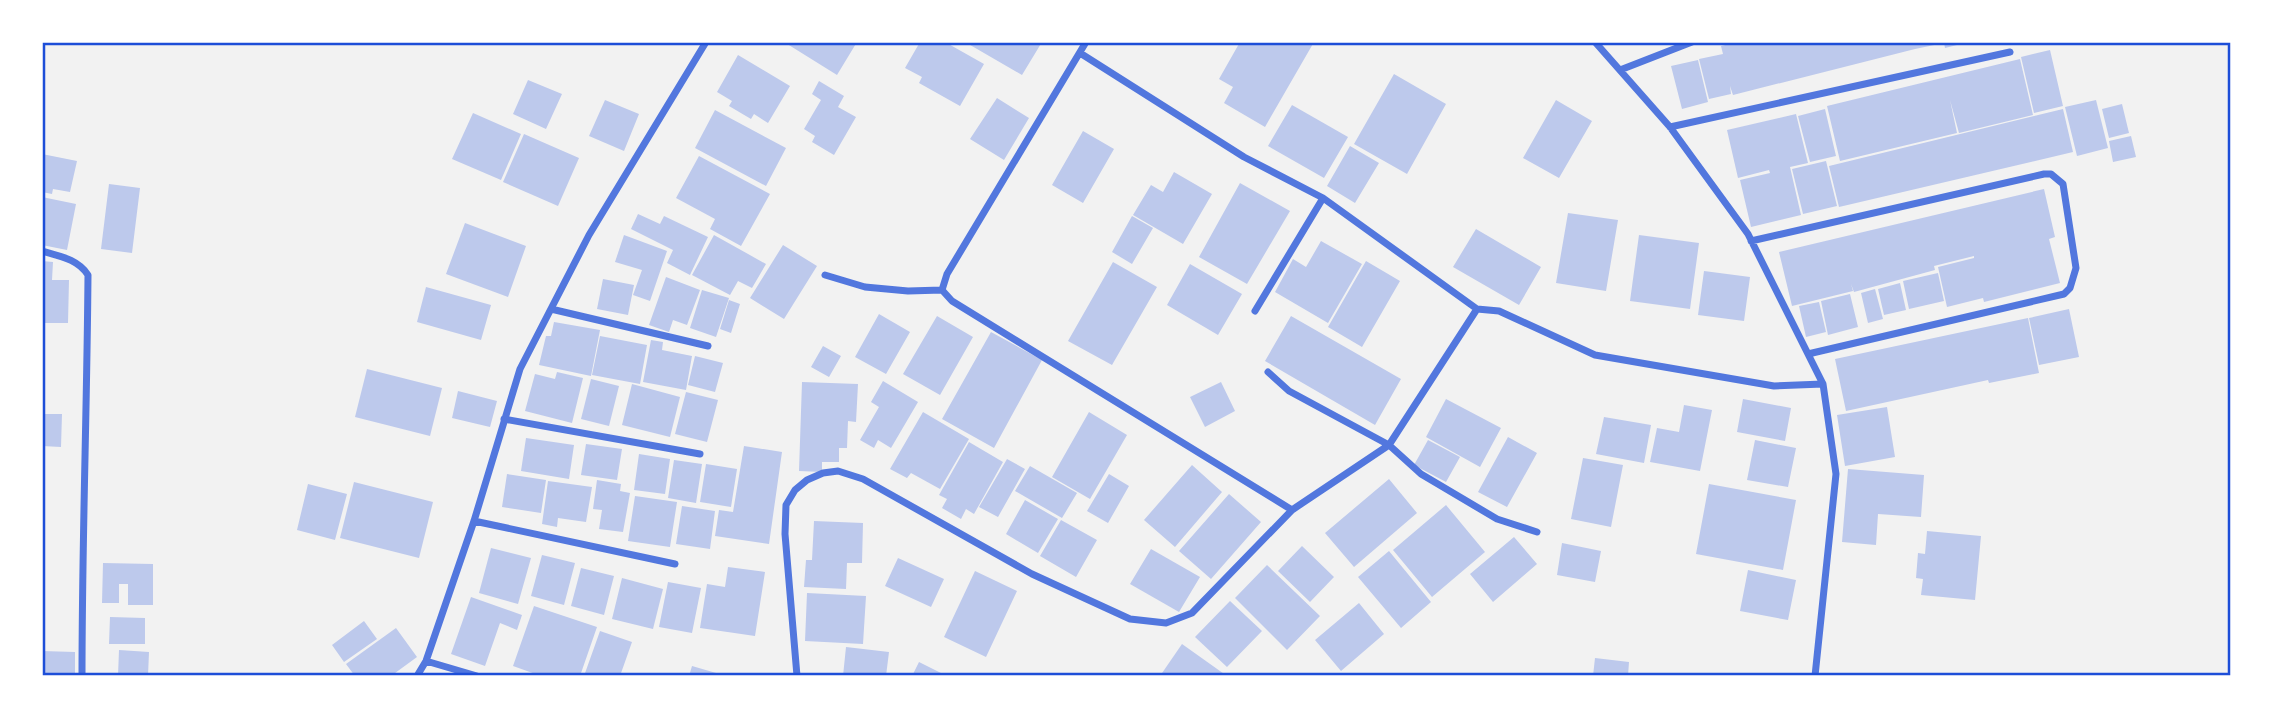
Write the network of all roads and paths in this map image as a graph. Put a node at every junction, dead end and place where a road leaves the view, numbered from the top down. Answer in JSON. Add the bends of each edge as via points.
{"nodes":[{"id":1,"x":706,"y":42,"type":"edge"},
{"id":2,"x":1086,"y":42,"type":"edge"},
{"id":3,"x":1595,"y":42,"type":"edge"},
{"id":4,"x":1692,"y":42,"type":"edge"},
{"id":5,"x":2010,"y":52,"type":"dead end"},
{"id":6,"x":1080,"y":53,"type":"junction"},
{"id":7,"x":1620,"y":70,"type":"junction"},
{"id":8,"x":1670,"y":127,"type":"junction"},
{"id":9,"x":1323,"y":198,"type":"junction"},
{"id":10,"x":1751,"y":241,"type":"junction"},
{"id":11,"x":42,"y":251,"type":"edge"},
{"id":12,"x":825,"y":275,"type":"dead end"},
{"id":13,"x":942,"y":290,"type":"junction"},
{"id":14,"x":551,"y":309,"type":"junction"},
{"id":15,"x":1477,"y":309,"type":"junction"},
{"id":16,"x":1255,"y":311,"type":"dead end"},
{"id":17,"x":708,"y":346,"type":"dead end"},
{"id":18,"x":1808,"y":354,"type":"junction"},
{"id":19,"x":1268,"y":372,"type":"dead end"},
{"id":20,"x":1823,"y":384,"type":"junction"},
{"id":21,"x":504,"y":419,"type":"junction"},
{"id":22,"x":1389,"y":446,"type":"junction"},
{"id":23,"x":700,"y":454,"type":"dead end"},
{"id":24,"x":1292,"y":510,"type":"junction"},
{"id":25,"x":474,"y":521,"type":"junction"},
{"id":26,"x":1537,"y":532,"type":"dead end"},
{"id":27,"x":675,"y":564,"type":"dead end"},
{"id":28,"x":426,"y":661,"type":"junction"},
{"id":29,"x":82,"y":676,"type":"edge"},
{"id":30,"x":417,"y":676,"type":"edge"},
{"id":31,"x":477,"y":676,"type":"edge"},
{"id":32,"x":797,"y":676,"type":"edge"},
{"id":33,"x":1815,"y":676,"type":"edge"}],
"edges":[{"from":1,"to":14,"type":"street","via":[[589,235]]},
{"from":2,"to":6,"type":"street"},
{"from":3,"to":7,"type":"street"},
{"from":4,"to":7,"type":"street"},
{"from":5,"to":8,"type":"street"},
{"from":6,"to":9,"type":"street","via":[[1244,157]]},
{"from":6,"to":13,"type":"street","via":[[947,274]]},
{"from":7,"to":8,"type":"street"},
{"from":8,"to":10,"type":"street"},
{"from":9,"to":15,"type":"street"},
{"from":9,"to":16,"type":"street"},
{"from":10,"to":18,"type":"street"},
{"from":10,"to":18,"type":"street","via":[[2044,174],[2063,184],[2076,268],[2064,295]]},
{"from":11,"to":29,"type":"street","via":[[74,261],[88,275]]},
{"from":12,"to":13,"type":"street","via":[[865,287]]},
{"from":13,"to":24,"type":"street","via":[[952,301]]},
{"from":14,"to":17,"type":"street"},
{"from":14,"to":21,"type":"street","via":[[520,369]]},
{"from":15,"to":20,"type":"street","via":[[1499,311],[1595,355],[1774,386]]},
{"from":15,"to":22,"type":"street"},
{"from":18,"to":20,"type":"street"},
{"from":19,"to":22,"type":"street","via":[[1298,397]]},
{"from":20,"to":33,"type":"street","via":[[1836,474]]},
{"from":21,"to":23,"type":"street"},
{"from":21,"to":25,"type":"street"},
{"from":22,"to":24,"type":"street"},
{"from":22,"to":26,"type":"street","via":[[1421,474],[1497,519]]},
{"from":24,"to":32,"type":"street","via":[[1192,613],[1166,623],[1130,619],[1032,574],[863,479],[838,471],[823,473],[795,490],[786,505]]},
{"from":25,"to":27,"type":"street"},
{"from":25,"to":28,"type":"street"},
{"from":28,"to":30,"type":"street"},
{"from":28,"to":31,"type":"street"}]}
